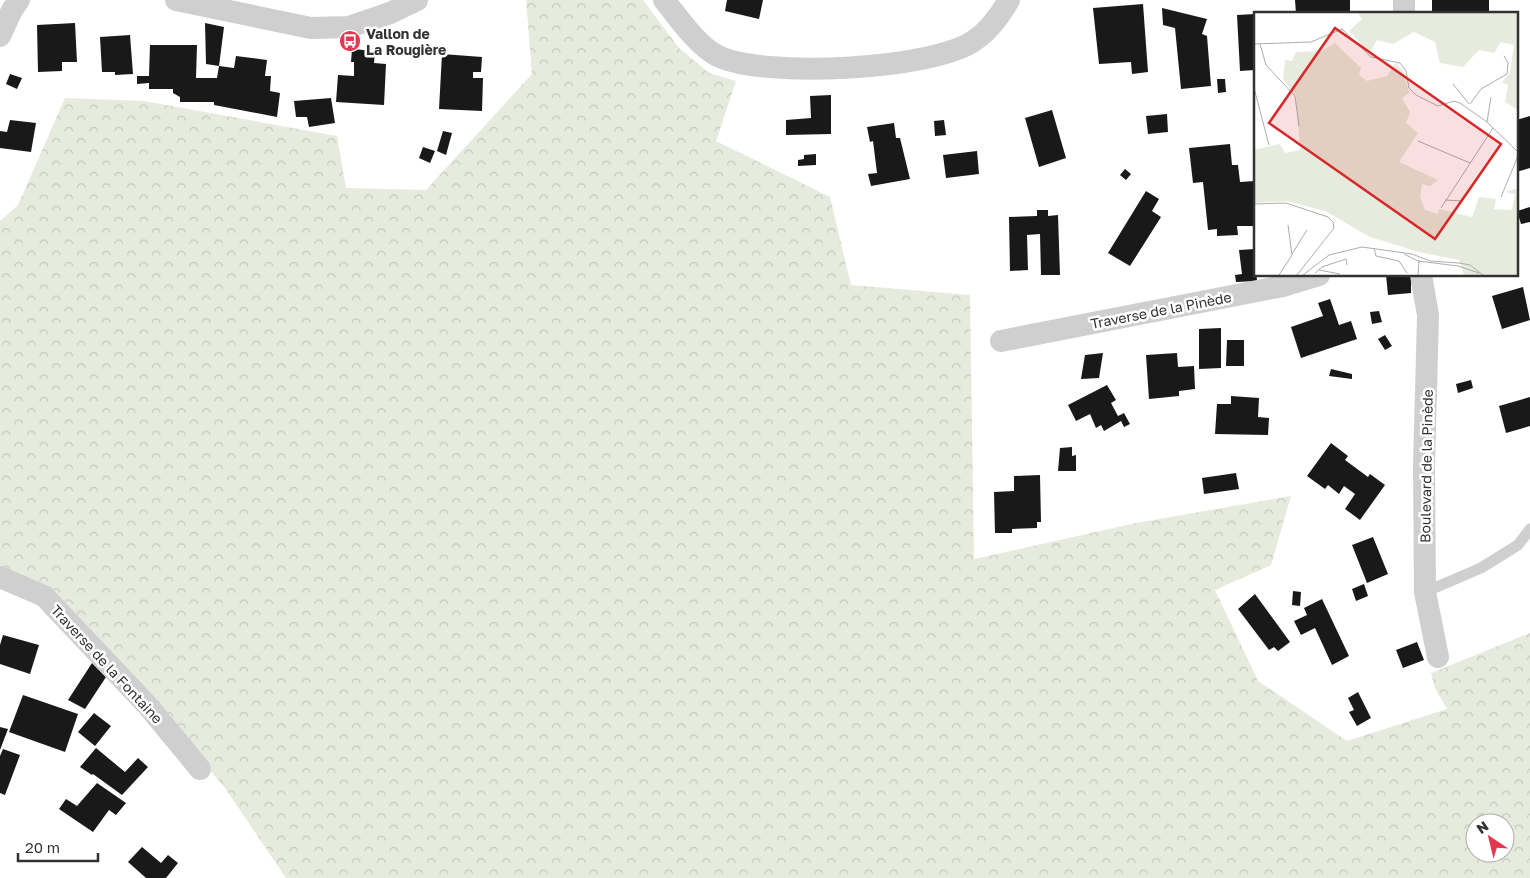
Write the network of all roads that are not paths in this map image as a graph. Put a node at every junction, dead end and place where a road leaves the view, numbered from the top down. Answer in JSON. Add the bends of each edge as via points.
{"nodes":[{"id":1,"x":19,"y":0,"type":"edge"},
{"id":2,"x":176,"y":0,"type":"edge"},
{"id":3,"x":417,"y":0,"type":"edge"},
{"id":4,"x":664,"y":0,"type":"edge"},
{"id":5,"x":1009,"y":0,"type":"edge"},
{"id":6,"x":0,"y":36,"type":"edge"},
{"id":7,"x":1316,"y":276,"type":"edge"},
{"id":8,"x":1421,"y":276,"type":"edge"},
{"id":9,"x":1001,"y":341,"type":"dead end"},
{"id":10,"x":1530,"y":529,"type":"edge"},
{"id":11,"x":0,"y":577,"type":"edge"},
{"id":12,"x":1425,"y":592,"type":"junction"},
{"id":13,"x":1438,"y":657,"type":"dead end"},
{"id":14,"x":200,"y":769,"type":"dead end"}],
"edges":[{"from":1,"to":6,"type":"street"},
{"from":2,"to":3,"type":"street","via":[[311,28],[349,27],[390,14]]},
{"from":4,"to":5,"type":"street","via":[[688,30],[715,55],[743,65],[791,68],[854,68],[938,56],[974,41],[996,21]]},
{"from":7,"to":9,"type":"street","name":"Traverse de la Pinède","via":[[1282,286]]},
{"from":8,"to":12,"type":"street","name":"Boulevard de la Pinède","via":[[1428,315]]},
{"from":10,"to":12,"type":"lane","via":[[1518,545],[1481,568]]},
{"from":11,"to":14,"type":"street","name":"Traverse de la Fontaine","via":[[44,596],[148,706]]},
{"from":12,"to":13,"type":"street","name":"Boulevard de la Pinède"}]}
